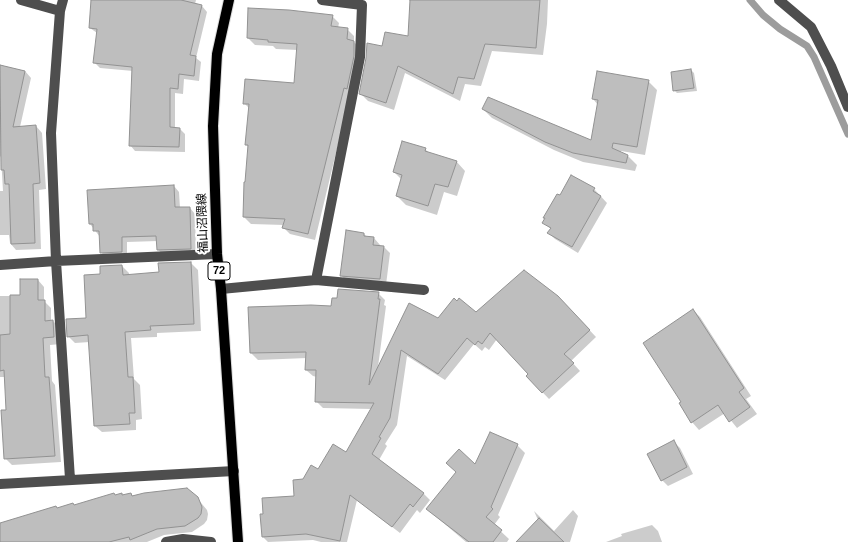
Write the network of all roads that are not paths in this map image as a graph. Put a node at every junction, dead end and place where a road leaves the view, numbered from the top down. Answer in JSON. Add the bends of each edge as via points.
{"nodes":[{"id":1,"x":21,"y":0,"type":"edge"},
{"id":2,"x":63,"y":0,"type":"edge"},
{"id":3,"x":229,"y":0,"type":"edge"},
{"id":4,"x":322,"y":0,"type":"edge"},
{"id":5,"x":779,"y":0,"type":"edge"},
{"id":6,"x":60,"y":11,"type":"junction"},
{"id":7,"x":848,"y":107,"type":"edge"},
{"id":8,"x":217,"y":254,"type":"junction"},
{"id":9,"x":56,"y":261,"type":"junction"},
{"id":10,"x":0,"y":265,"type":"edge"},
{"id":11,"x":316,"y":280,"type":"junction"},
{"id":12,"x":222,"y":289,"type":"junction"},
{"id":13,"x":424,"y":290,"type":"dead end"},
{"id":14,"x":234,"y":471,"type":"junction"},
{"id":15,"x":70,"y":479,"type":"junction"},
{"id":16,"x":0,"y":484,"type":"edge"},
{"id":17,"x":166,"y":542,"type":"edge"},
{"id":18,"x":211,"y":542,"type":"edge"},
{"id":19,"x":238,"y":542,"type":"edge"}],
"edges":[{"from":1,"to":6,"type":"street"},
{"from":2,"to":6,"type":"street"},
{"from":3,"to":8,"type":"main road","name":"福山沼隈線","number":"72","via":[[217,54],[214,86]]},
{"from":4,"to":11,"type":"street","via":[[362,5],[360,57]]},
{"from":5,"to":7,"type":"street","via":[[812,27]]},
{"from":6,"to":9,"type":"street","via":[[50,133]]},
{"from":8,"to":9,"type":"street"},
{"from":8,"to":12,"type":"main road","name":"福山沼隈線","number":"72"},
{"from":9,"to":10,"type":"street"},
{"from":9,"to":15,"type":"street"},
{"from":11,"to":12,"type":"street"},
{"from":11,"to":13,"type":"street"},
{"from":12,"to":14,"type":"main road","name":"福山沼隈線","number":"72"},
{"from":14,"to":15,"type":"street"},
{"from":14,"to":19,"type":"main road","name":"福山沼隈線","number":"72"},
{"from":15,"to":16,"type":"street"},
{"from":17,"to":18,"type":"street","via":[[183,539]]}]}
